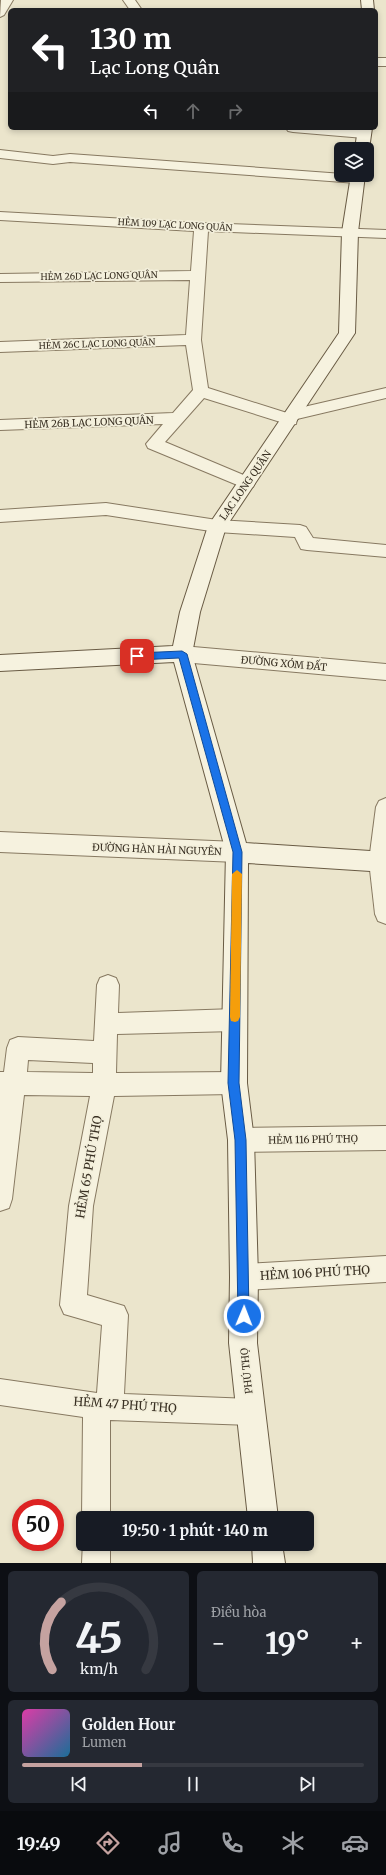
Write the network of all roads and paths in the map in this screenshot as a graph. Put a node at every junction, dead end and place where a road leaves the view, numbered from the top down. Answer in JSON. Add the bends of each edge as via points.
{"nodes":[{"id":1,"x":7,"y":0,"type":"edge"},
{"id":2,"x":0,"y":13,"type":"edge"},
{"id":3,"x":340,"y":130,"type":"edge"},
{"id":4,"x":364,"y":131,"type":"edge"},
{"id":5,"x":363,"y":142,"type":"edge"},
{"id":6,"x":0,"y":154,"type":"edge"},
{"id":7,"x":334,"y":175,"type":"edge"},
{"id":8,"x":357,"y":182,"type":"edge"},
{"id":9,"x":0,"y":217,"type":"edge"},
{"id":10,"x":201,"y":227,"type":"junction"},
{"id":11,"x":350,"y":232,"type":"junction"},
{"id":12,"x":386,"y":234,"type":"edge"},
{"id":13,"x":198,"y":275,"type":"junction"},
{"id":14,"x":0,"y":278,"type":"edge"},
{"id":15,"x":193,"y":340,"type":"junction"},
{"id":16,"x":0,"y":347,"type":"edge"},
{"id":17,"x":201,"y":392,"type":"junction"},
{"id":18,"x":386,"y":393,"type":"edge"},
{"id":19,"x":292,"y":417,"type":"junction"},
{"id":20,"x":177,"y":418,"type":"junction"},
{"id":21,"x":0,"y":425,"type":"edge"},
{"id":22,"x":247,"y":483,"type":"junction"},
{"id":23,"x":0,"y":516,"type":"edge"},
{"id":24,"x":217,"y":526,"type":"junction"},
{"id":25,"x":386,"y":551,"type":"edge"},
{"id":26,"x":182,"y":654,"type":"junction"},
{"id":27,"x":0,"y":663,"type":"edge"},
{"id":28,"x":386,"y":672,"type":"edge"},
{"id":29,"x":386,"y":807,"type":"edge"},
{"id":30,"x":0,"y":842,"type":"edge"},
{"id":31,"x":237,"y":852,"type":"junction"},
{"id":32,"x":383,"y":862,"type":"edge"},
{"id":33,"x":386,"y":914,"type":"edge"},
{"id":34,"x":108,"y":985,"type":"dead end"},
{"id":35,"x":235,"y":1020,"type":"junction"},
{"id":36,"x":106,"y":1024,"type":"junction"},
{"id":37,"x":105,"y":1053,"type":"junction"},
{"id":38,"x":7,"y":1083,"type":"edge"},
{"id":39,"x":234,"y":1083,"type":"junction"},
{"id":40,"x":104,"y":1085,"type":"junction"},
{"id":41,"x":386,"y":1138,"type":"edge"},
{"id":42,"x":241,"y":1140,"type":"junction"},
{"id":43,"x":0,"y":1199,"type":"edge"},
{"id":44,"x":386,"y":1269,"type":"edge"},
{"id":45,"x":244,"y":1277,"type":"junction"},
{"id":46,"x":0,"y":1392,"type":"edge"},
{"id":47,"x":104,"y":1406,"type":"junction"},
{"id":48,"x":251,"y":1412,"type":"junction"},
{"id":49,"x":96,"y":1511,"type":"edge"},
{"id":50,"x":263,"y":1511,"type":"edge"},
{"id":51,"x":96,"y":1551,"type":"edge"},
{"id":52,"x":268,"y":1551,"type":"edge"},
{"id":53,"x":96,"y":1563,"type":"edge"},
{"id":54,"x":269,"y":1563,"type":"edge"}],
"edges":[{"from":1,"to":2,"type":"lane"},
{"from":3,"to":4,"type":"lane"},
{"from":4,"to":5,"type":"main road"},
{"from":6,"to":7,"type":"lane","via":[[53,160],[70,158]]},
{"from":8,"to":11,"type":"main road","name":"LẠC LONG QUÂN"},
{"from":9,"to":10,"type":"lane","name":"HẺM 109 LẠC LONG QUÂN"},
{"from":10,"to":11,"type":"lane","name":"HẺM 109 LẠC LONG QUÂN"},
{"from":10,"to":13,"type":"lane"},
{"from":11,"to":12,"type":"lane","name":"HẺM 109 LẠC LONG QUÂN"},
{"from":11,"to":19,"type":"main road","name":"LẠC LONG QUÂN","via":[[347,334]]},
{"from":13,"to":14,"type":"lane","name":"HẺM 26D LẠC LONG QUÂN"},
{"from":13,"to":15,"type":"lane"},
{"from":15,"to":16,"type":"lane","name":"HẺM 26C LẠC LONG QUÂN"},
{"from":15,"to":17,"type":"lane"},
{"from":17,"to":19,"type":"lane"},
{"from":17,"to":20,"type":"lane"},
{"from":18,"to":19,"type":"lane"},
{"from":19,"to":22,"type":"main road","name":"LẠC LONG QUÂN"},
{"from":20,"to":21,"type":"lane","name":"HẺM 26B LẠC LONG QUÂN"},
{"from":20,"to":22,"type":"lane","via":[[154,444]]},
{"from":22,"to":24,"type":"main road","name":"LẠC LONG QUÂN"},
{"from":23,"to":24,"type":"lane","via":[[106,509]]},
{"from":24,"to":25,"type":"lane","via":[[300,531],[307,544]]},
{"from":24,"to":26,"type":"main road","name":"LẠC LONG QUÂN","via":[[190,612]]},
{"from":26,"to":27,"type":"main road"},
{"from":26,"to":28,"type":"main road","name":"ĐƯỜNG XÓM ĐẤT"},
{"from":26,"to":31,"type":"main road","name":"PHÚ THỌ"},
{"from":29,"to":32,"type":"lane"},
{"from":30,"to":31,"type":"main road","name":"ĐƯỜNG HÀN HẢI NGUYÊN"},
{"from":31,"to":32,"type":"main road","name":"ĐƯỜNG HÀN HẢI NGUYÊN"},
{"from":31,"to":35,"type":"main road","name":"PHÚ THỌ"},
{"from":32,"to":33,"type":"lane"},
{"from":34,"to":36,"type":"lane","name":"HẺM 65 PHÚ THỌ"},
{"from":35,"to":36,"type":"lane"},
{"from":35,"to":39,"type":"main road","name":"PHÚ THỌ"},
{"from":36,"to":37,"type":"lane","name":"HẺM 65 PHÚ THỌ"},
{"from":37,"to":38,"type":"lane","via":[[18,1048]]},
{"from":37,"to":40,"type":"lane","name":"HẺM 65 PHÚ THỌ"},
{"from":38,"to":40,"type":"lane"},
{"from":38,"to":43,"type":"lane"},
{"from":39,"to":40,"type":"lane"},
{"from":39,"to":42,"type":"main road","name":"PHÚ THỌ"},
{"from":40,"to":47,"type":"lane","name":"HẺM 65 PHÚ THỌ","via":[[81,1206],[73,1306],[115,1315]]},
{"from":41,"to":42,"type":"lane","name":"HẺM 116 PHÚ THỌ"},
{"from":42,"to":45,"type":"main road","name":"PHÚ THỌ"},
{"from":44,"to":45,"type":"lane","name":"HẺM 106 PHÚ THỌ"},
{"from":45,"to":48,"type":"main road","name":"PHÚ THỌ","via":[[243,1343]]},
{"from":46,"to":47,"type":"lane","name":"HẺM 47 PHÚ THỌ"},
{"from":47,"to":48,"type":"lane","name":"HẺM 47 PHÚ THỌ"},
{"from":47,"to":49,"type":"lane"},
{"from":48,"to":50,"type":"main road","name":"PHÚ THỌ"},
{"from":51,"to":53,"type":"lane"},
{"from":52,"to":54,"type":"main road"}]}
